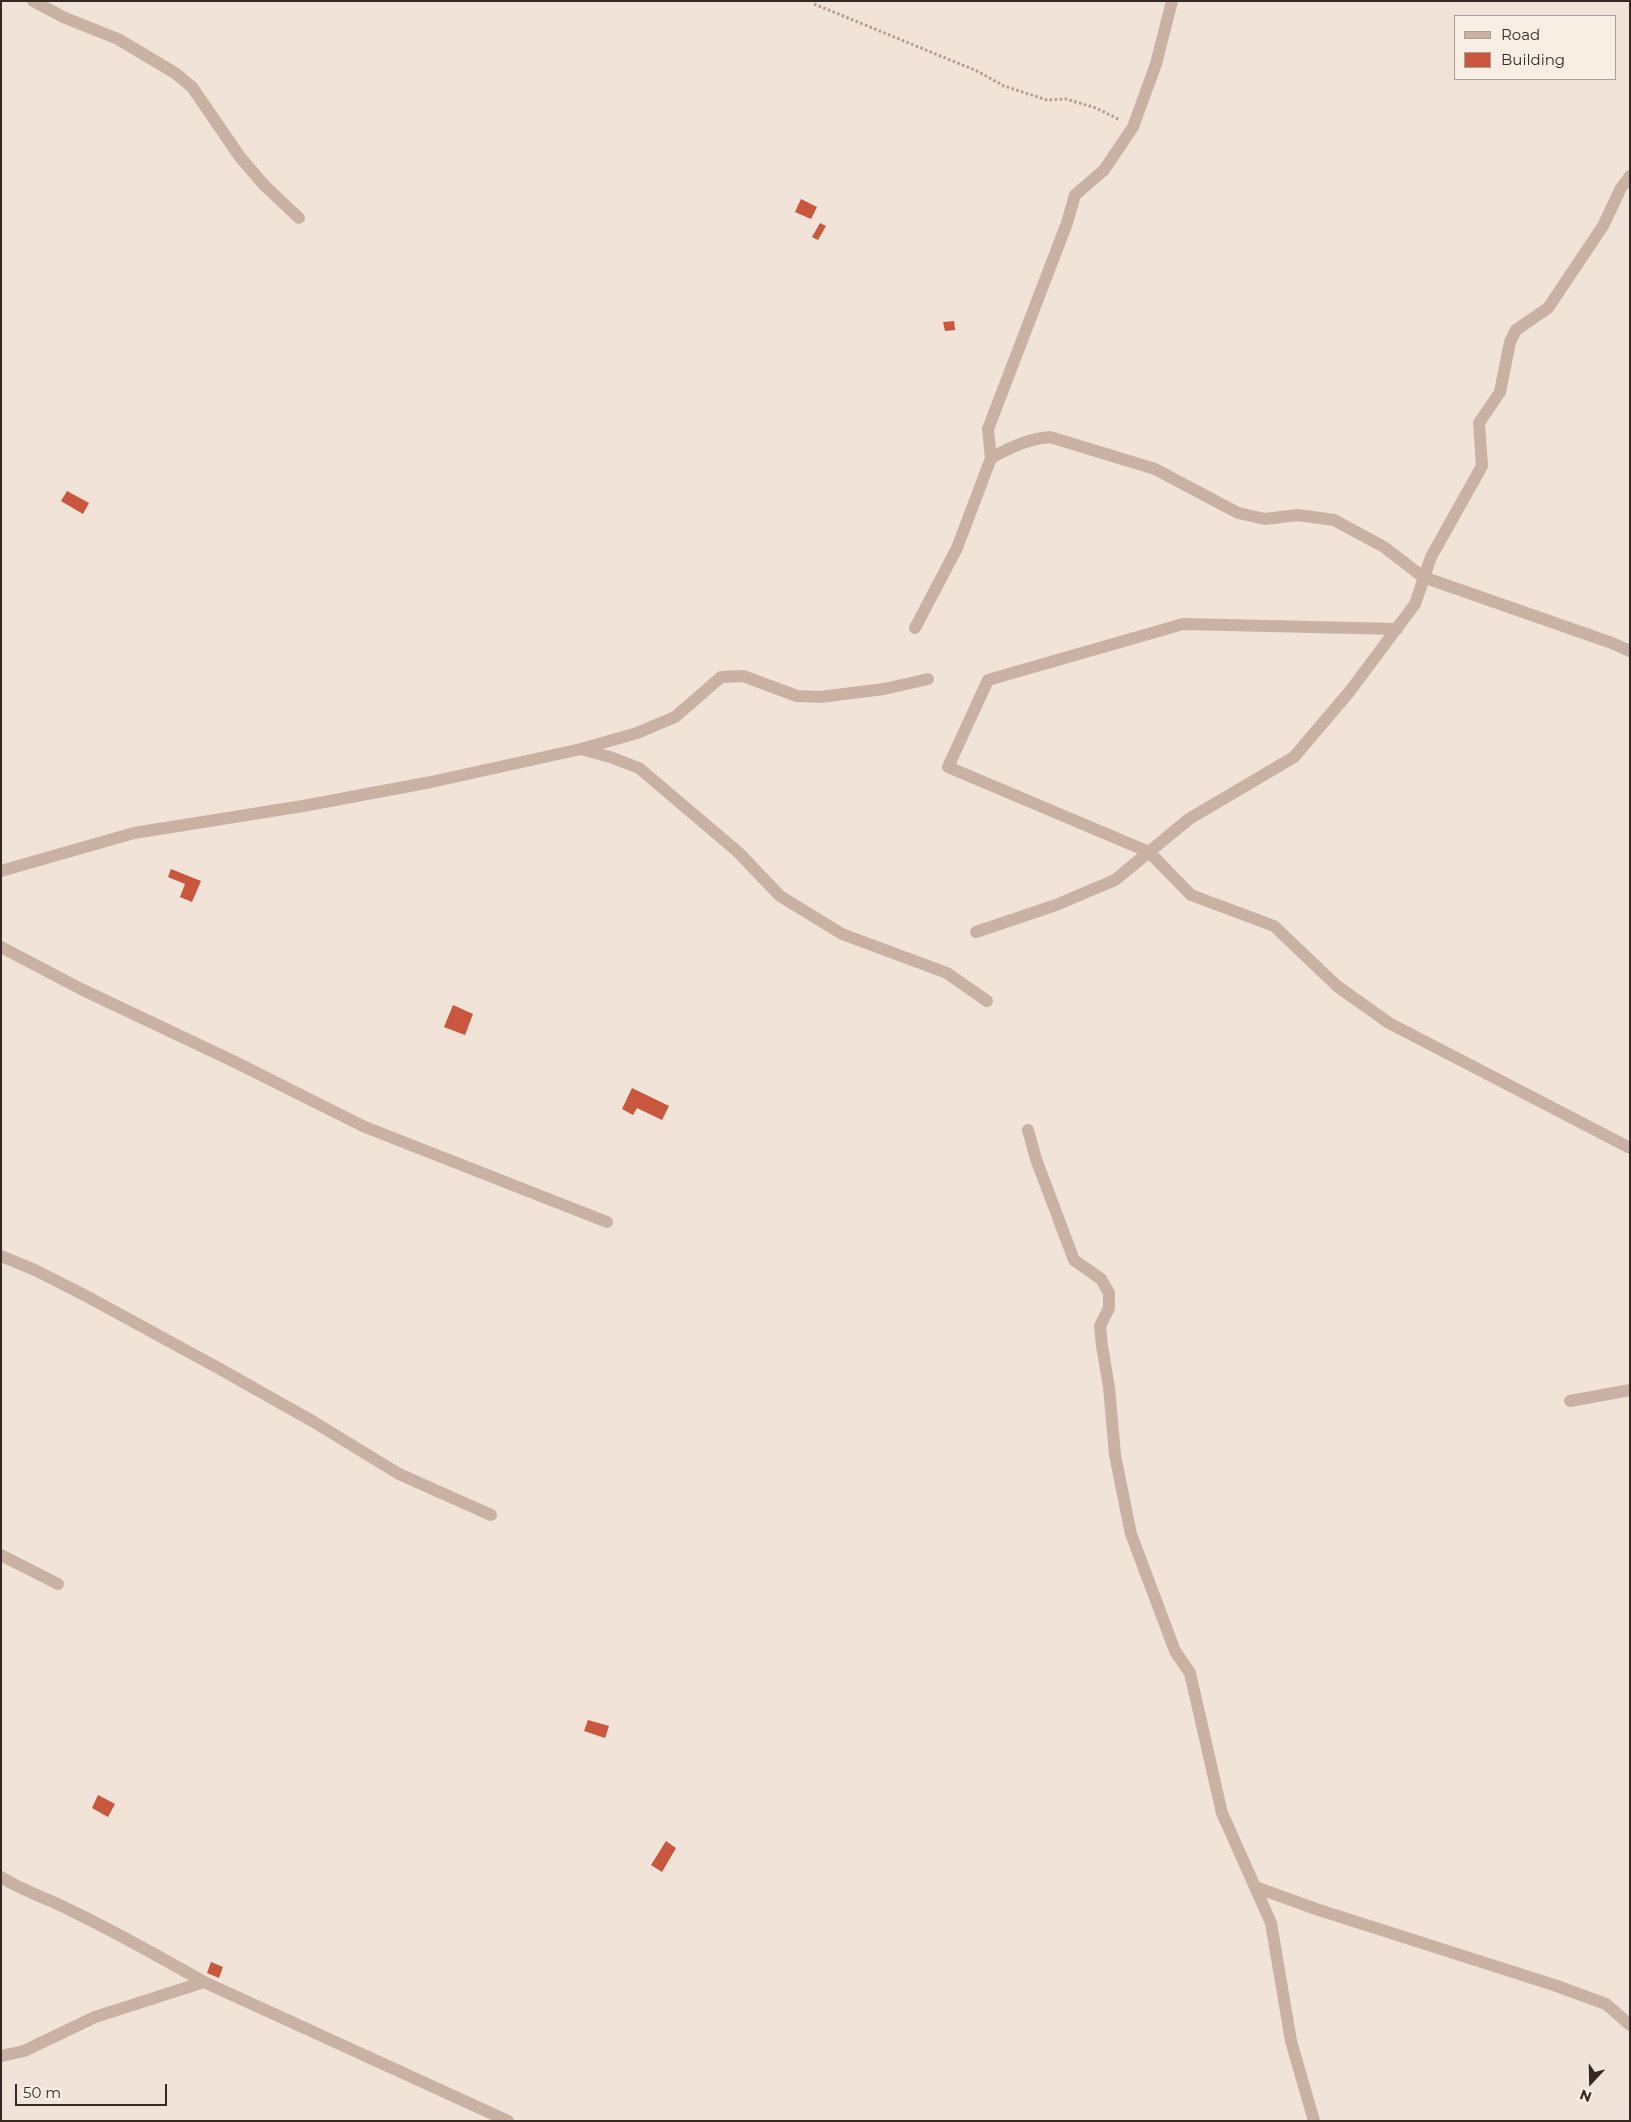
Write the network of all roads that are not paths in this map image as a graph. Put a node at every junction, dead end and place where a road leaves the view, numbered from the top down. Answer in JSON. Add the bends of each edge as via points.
{"nodes":[{"id":1,"x":33,"y":1,"type":"edge"},
{"id":2,"x":1172,"y":1,"type":"edge"},
{"id":3,"x":1630,"y":176,"type":"edge"},
{"id":4,"x":299,"y":218,"type":"dead end"},
{"id":5,"x":992,"y":458,"type":"junction"},
{"id":6,"x":1423,"y":577,"type":"junction"},
{"id":7,"x":914,"y":628,"type":"dead end"},
{"id":8,"x":1397,"y":629,"type":"junction"},
{"id":9,"x":1630,"y":651,"type":"edge"},
{"id":10,"x":928,"y":679,"type":"dead end"},
{"id":11,"x":581,"y":749,"type":"junction"},
{"id":12,"x":1149,"y":852,"type":"junction"},
{"id":13,"x":1,"y":871,"type":"edge"},
{"id":14,"x":976,"y":932,"type":"dead end"},
{"id":15,"x":1,"y":947,"type":"edge"},
{"id":16,"x":987,"y":1001,"type":"dead end"},
{"id":17,"x":1028,"y":1130,"type":"dead end"},
{"id":18,"x":1630,"y":1148,"type":"edge"},
{"id":19,"x":607,"y":1222,"type":"dead end"},
{"id":20,"x":1,"y":1256,"type":"edge"},
{"id":21,"x":1630,"y":1390,"type":"edge"},
{"id":22,"x":1570,"y":1401,"type":"dead end"},
{"id":23,"x":491,"y":1515,"type":"dead end"},
{"id":24,"x":1,"y":1555,"type":"edge"},
{"id":25,"x":58,"y":1584,"type":"dead end"},
{"id":26,"x":1,"y":1877,"type":"edge"},
{"id":27,"x":1255,"y":1887,"type":"junction"},
{"id":28,"x":204,"y":1982,"type":"junction"},
{"id":29,"x":1630,"y":2025,"type":"edge"},
{"id":30,"x":1,"y":2056,"type":"edge"},
{"id":31,"x":508,"y":2121,"type":"edge"},
{"id":32,"x":1314,"y":2121,"type":"edge"}],
"edges":[{"from":1,"to":4,"type":"street","via":[[62,17],[118,38],[175,73],[192,87],[240,157]]},
{"from":2,"to":5,"type":"street","via":[[1156,64],[1134,127],[1114,158],[1075,196],[988,429]]},
{"from":3,"to":6,"type":"street","via":[[1603,226],[1548,308],[1516,330],[1510,342],[1500,392],[1479,423],[1482,466]]},
{"from":5,"to":6,"type":"street","via":[[1016,445],[1050,437],[1155,469],[1238,513],[1265,519],[1298,515],[1334,520],[1384,547]]},
{"from":5,"to":7,"type":"street","via":[[957,548]]},
{"from":6,"to":8,"type":"street","via":[[1415,604]]},
{"from":6,"to":9,"type":"street"},
{"from":8,"to":12,"type":"street","via":[[1294,757],[1188,819]]},
{"from":8,"to":12,"type":"street","via":[[1183,624],[988,680],[948,766]]},
{"from":10,"to":11,"type":"street","via":[[884,689],[820,697],[797,696],[743,676],[721,677],[675,718]]},
{"from":11,"to":13,"type":"street","via":[[432,782],[134,833]]},
{"from":11,"to":16,"type":"street","via":[[639,768],[738,852],[780,896],[842,934],[947,973]]},
{"from":12,"to":14,"type":"street","via":[[1115,880],[1056,905]]},
{"from":12,"to":18,"type":"street","via":[[1192,894],[1274,926],[1337,986],[1389,1024]]},
{"from":15,"to":19,"type":"street","via":[[365,1127]]},
{"from":17,"to":27,"type":"street","via":[[1074,1260],[1100,1279],[1109,1293],[1109,1308],[1100,1326],[1115,1455],[1131,1534],[1176,1651],[1190,1673],[1222,1813]]},
{"from":20,"to":23,"type":"street","via":[[88,1297],[220,1369],[399,1474]]},
{"from":21,"to":22,"type":"street"},
{"from":24,"to":25,"type":"street"},
{"from":26,"to":28,"type":"street","via":[[132,1940]]},
{"from":27,"to":29,"type":"street","via":[[1606,2004]]},
{"from":27,"to":32,"type":"street","via":[[1271,1923],[1291,2041]]},
{"from":28,"to":30,"type":"street","via":[[95,2017],[24,2051]]},
{"from":28,"to":31,"type":"street"}]}
